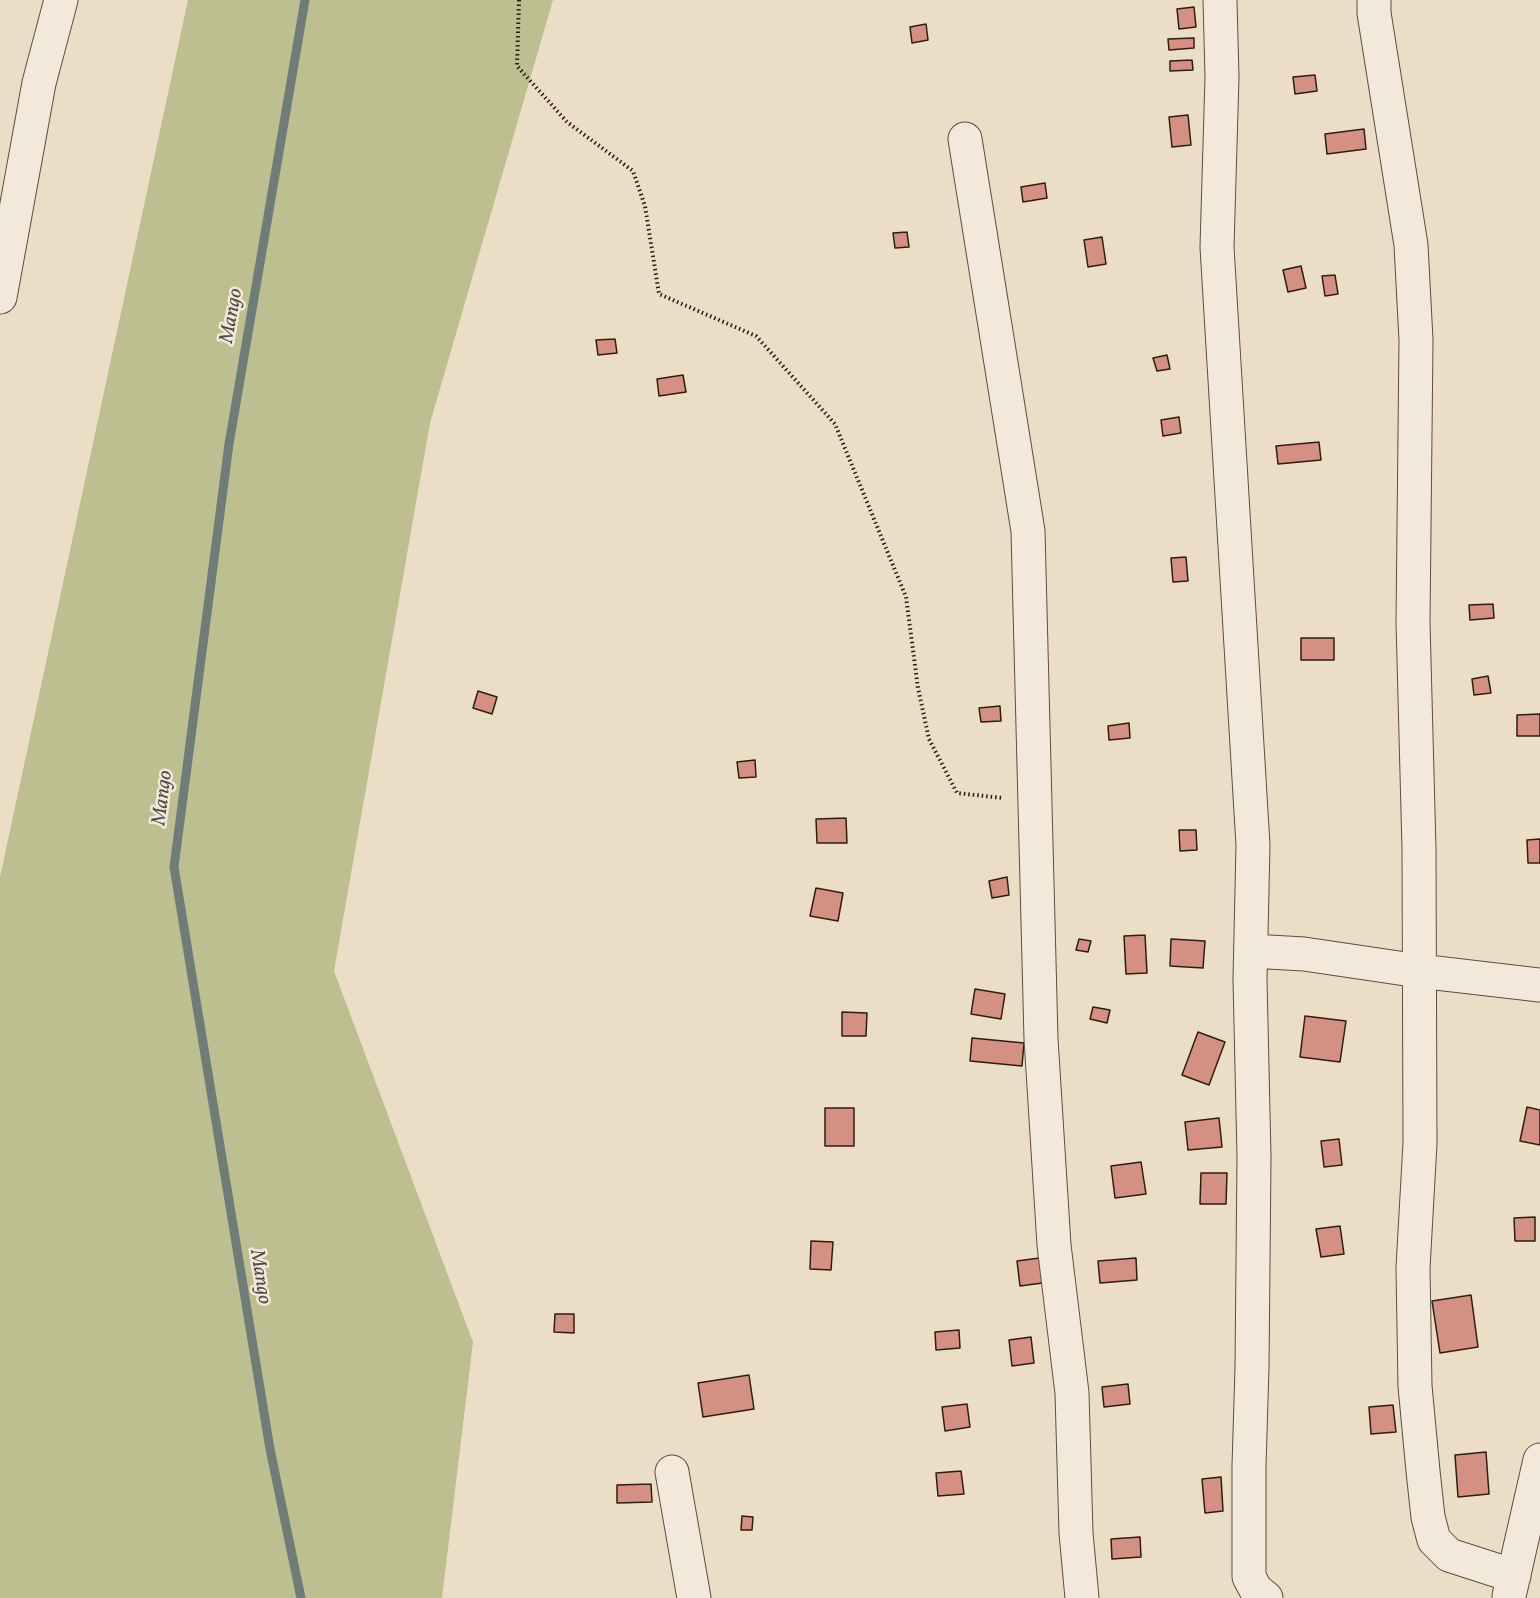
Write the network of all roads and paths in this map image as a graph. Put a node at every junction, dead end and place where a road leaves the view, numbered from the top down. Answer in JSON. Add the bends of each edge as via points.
{"nodes":[{"id":1,"x":61,"y":0,"type":"edge"},
{"id":2,"x":519,"y":0,"type":"edge"},
{"id":3,"x":1220,"y":0,"type":"edge"},
{"id":4,"x":1374,"y":0,"type":"edge"},
{"id":5,"x":965,"y":139,"type":"dead end"},
{"id":6,"x":0,"y":297,"type":"edge"},
{"id":7,"x":1034,"y":801,"type":"junction"},
{"id":8,"x":1251,"y":951,"type":"junction"},
{"id":9,"x":1419,"y":971,"type":"junction"},
{"id":10,"x":1540,"y":985,"type":"edge"},
{"id":11,"x":1540,"y":1460,"type":"edge"},
{"id":12,"x":672,"y":1472,"type":"dead end"},
{"id":13,"x":1511,"y":1587,"type":"edge"},
{"id":14,"x":1257,"y":1591,"type":"edge"},
{"id":15,"x":694,"y":1598,"type":"edge"},
{"id":16,"x":1082,"y":1598,"type":"edge"}],
"edges":[{"from":1,"to":6,"type":"street","via":[[39,83]]},
{"from":2,"to":7,"type":"path","via":[[517,66],[567,122],[633,171],[645,206],[659,294],[756,336],[835,424],[906,597],[929,739],[957,793]]},
{"from":3,"to":8,"type":"street","via":[[1217,247],[1253,845]]},
{"from":4,"to":9,"type":"street","via":[[1411,245],[1415,328],[1413,622]]},
{"from":5,"to":7,"type":"street","via":[[1028,531]]},
{"from":7,"to":16,"type":"street","via":[[1042,1050],[1054,1245],[1072,1393]]},
{"from":8,"to":9,"type":"street","via":[[1304,954]]},
{"from":8,"to":14,"type":"street","via":[[1254,1169],[1249,1466]]},
{"from":9,"to":10,"type":"street"},
{"from":9,"to":13,"type":"street","via":[[1420,1143],[1413,1268],[1415,1386],[1428,1517],[1434,1540],[1449,1555]]},
{"from":11,"to":13,"type":"street"},
{"from":12,"to":15,"type":"street"}]}
